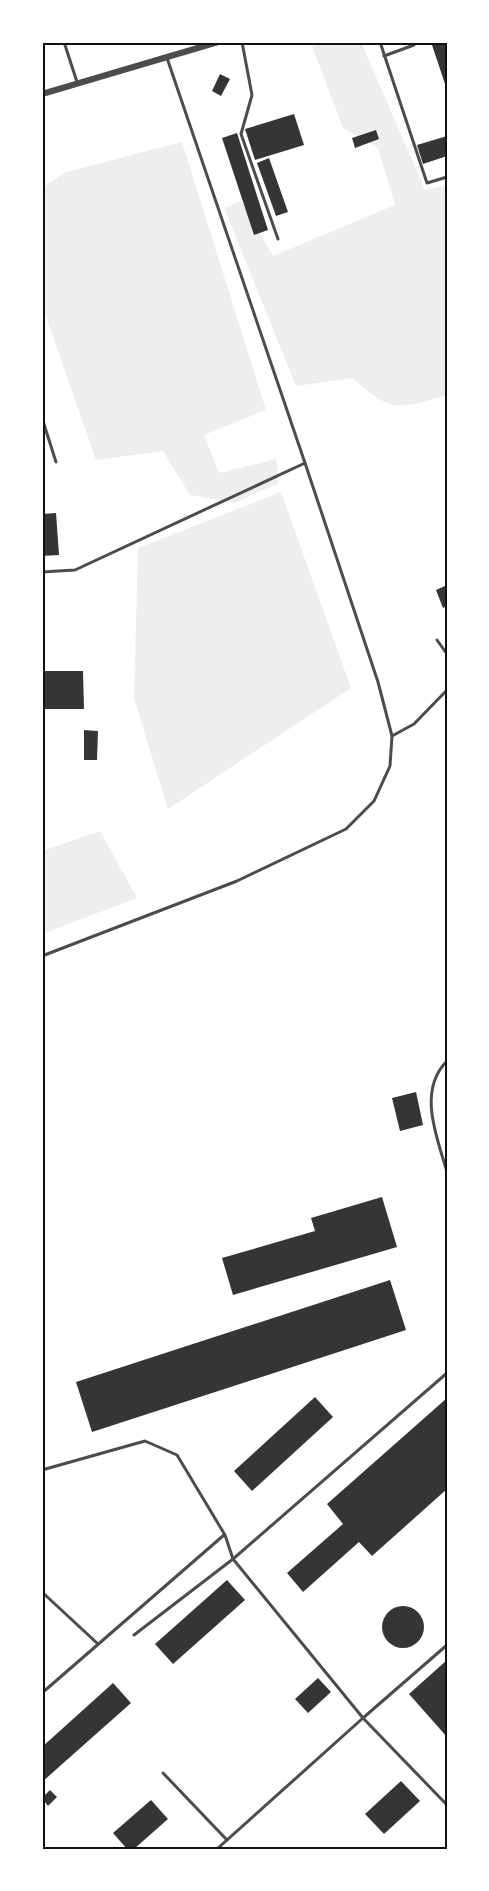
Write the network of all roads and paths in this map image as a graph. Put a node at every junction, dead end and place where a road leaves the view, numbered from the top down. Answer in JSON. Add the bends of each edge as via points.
{"nodes":[{"id":1,"x":64,"y":42,"type":"edge"},
{"id":2,"x":218,"y":42,"type":"edge"},
{"id":3,"x":242,"y":42,"type":"edge"},
{"id":4,"x":380,"y":42,"type":"edge"},
{"id":5,"x":413,"y":42,"type":"edge"},
{"id":6,"x":384,"y":56,"type":"junction"},
{"id":7,"x":167,"y":58,"type":"junction"},
{"id":8,"x":77,"y":82,"type":"junction"},
{"id":9,"x":42,"y":94,"type":"edge"},
{"id":10,"x":447,"y":177,"type":"edge"},
{"id":11,"x":278,"y":239,"type":"dead end"},
{"id":12,"x":42,"y":418,"type":"edge"},
{"id":13,"x":56,"y":462,"type":"dead end"},
{"id":14,"x":305,"y":463,"type":"junction"},
{"id":15,"x":42,"y":572,"type":"edge"},
{"id":16,"x":437,"y":640,"type":"dead end"},
{"id":17,"x":447,"y":654,"type":"edge"},
{"id":18,"x":447,"y":690,"type":"edge"},
{"id":19,"x":392,"y":736,"type":"junction"},
{"id":20,"x":42,"y":956,"type":"edge"},
{"id":21,"x":447,"y":1061,"type":"edge"},
{"id":22,"x":447,"y":1172,"type":"edge"},
{"id":23,"x":447,"y":1373,"type":"edge"},
{"id":24,"x":42,"y":1470,"type":"edge"},
{"id":25,"x":225,"y":1535,"type":"junction"},
{"id":26,"x":233,"y":1559,"type":"junction"},
{"id":27,"x":42,"y":1592,"type":"edge"},
{"id":28,"x":134,"y":1635,"type":"dead end"},
{"id":29,"x":98,"y":1644,"type":"junction"},
{"id":30,"x":447,"y":1645,"type":"edge"},
{"id":31,"x":42,"y":1693,"type":"edge"},
{"id":32,"x":363,"y":1718,"type":"junction"},
{"id":33,"x":163,"y":1773,"type":"dead end"},
{"id":34,"x":447,"y":1805,"type":"edge"},
{"id":35,"x":227,"y":1840,"type":"junction"},
{"id":36,"x":217,"y":1849,"type":"edge"}],
"edges":[{"from":1,"to":8,"type":"lane"},
{"from":2,"to":7,"type":"street"},
{"from":3,"to":11,"type":"lane","via":[[252,95],[241,134]]},
{"from":4,"to":6,"type":"lane"},
{"from":5,"to":6,"type":"lane","via":[[414,45]]},
{"from":6,"to":10,"type":"lane","via":[[427,183]]},
{"from":7,"to":8,"type":"street"},
{"from":7,"to":14,"type":"lane"},
{"from":8,"to":9,"type":"street"},
{"from":12,"to":13,"type":"lane"},
{"from":14,"to":15,"type":"lane","via":[[75,570]]},
{"from":14,"to":19,"type":"lane","via":[[378,682]]},
{"from":16,"to":17,"type":"lane"},
{"from":18,"to":19,"type":"lane","via":[[414,724]]},
{"from":19,"to":20,"type":"lane","via":[[390,766],[374,801],[346,830],[237,881]]},
{"from":21,"to":22,"type":"lane","via":[[437,1071],[430,1110]]},
{"from":23,"to":26,"type":"lane"},
{"from":24,"to":25,"type":"lane","via":[[145,1441],[177,1455]]},
{"from":25,"to":26,"type":"lane"},
{"from":25,"to":29,"type":"lane"},
{"from":26,"to":28,"type":"lane"},
{"from":26,"to":32,"type":"lane"},
{"from":27,"to":29,"type":"lane"},
{"from":29,"to":31,"type":"lane"},
{"from":30,"to":32,"type":"lane"},
{"from":32,"to":34,"type":"lane"},
{"from":32,"to":35,"type":"lane"},
{"from":33,"to":35,"type":"lane"},
{"from":35,"to":36,"type":"lane"}]}
